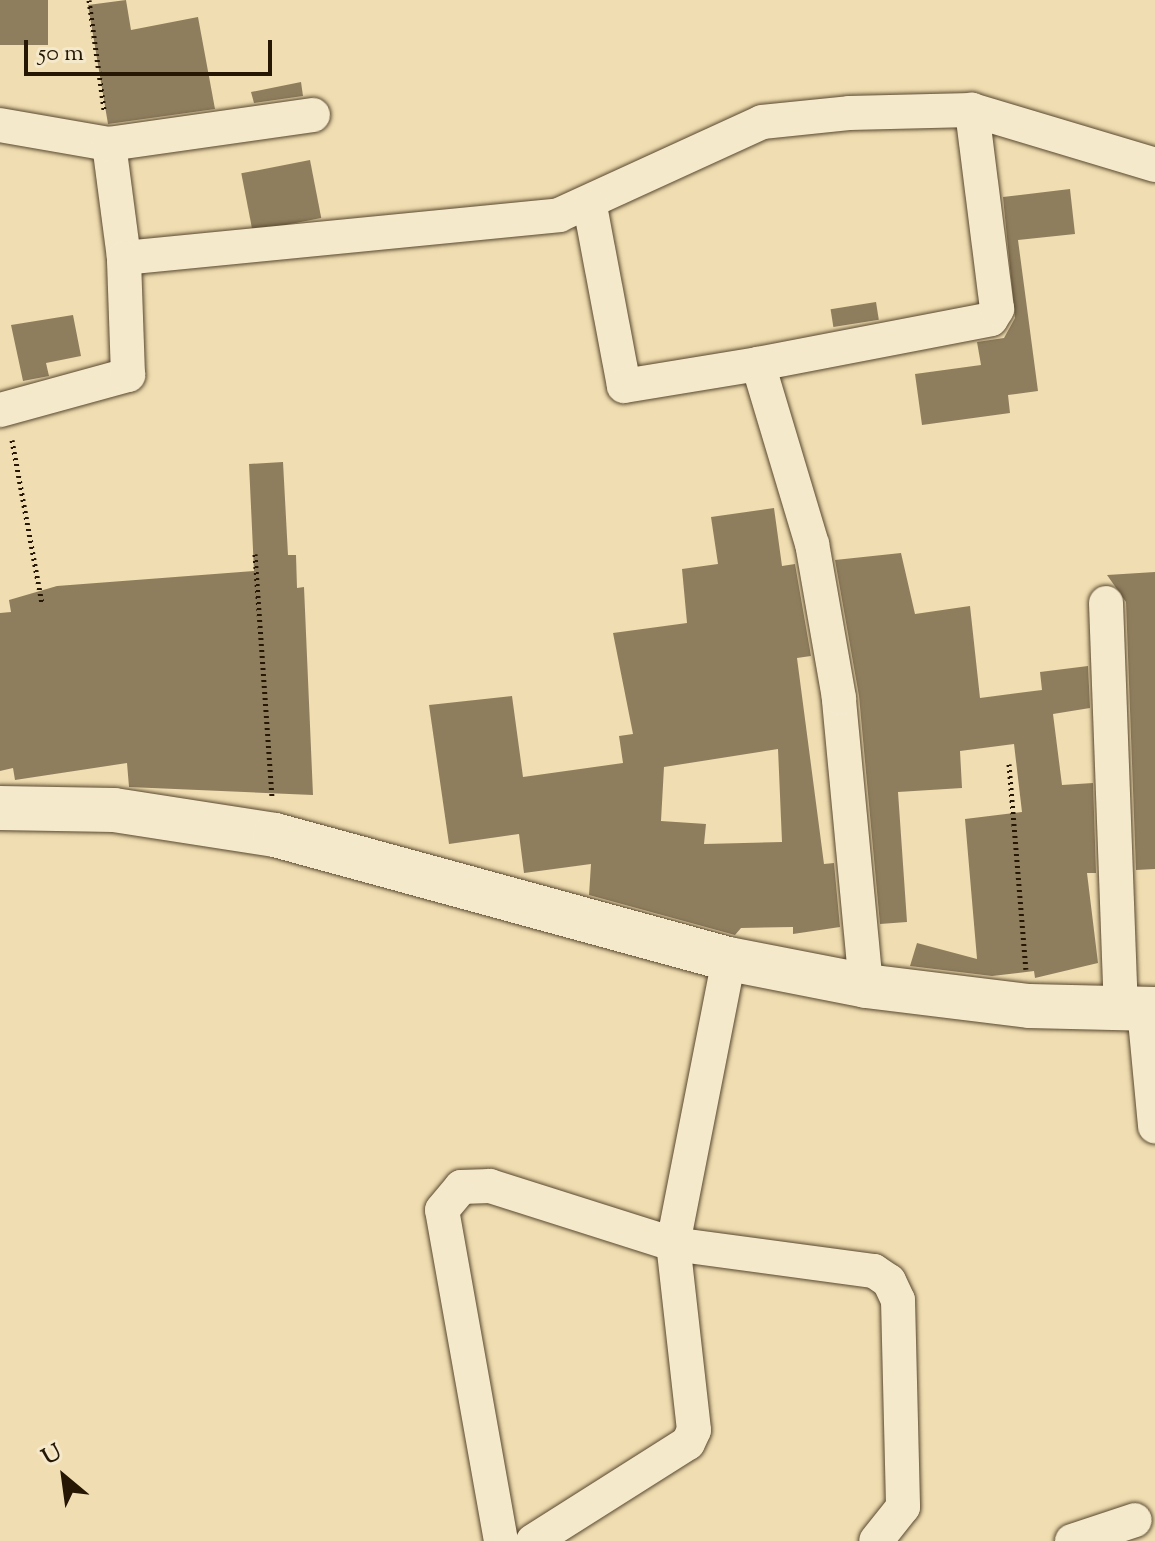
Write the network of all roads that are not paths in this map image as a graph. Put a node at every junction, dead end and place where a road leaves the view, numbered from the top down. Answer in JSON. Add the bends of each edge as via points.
{"nodes":[{"id":1,"x":313,"y":115,"type":"dead end"},
{"id":2,"x":973,"y":119,"type":"junction"},
{"id":3,"x":0,"y":125,"type":"edge"},
{"id":4,"x":109,"y":144,"type":"junction"},
{"id":5,"x":1155,"y":165,"type":"edge"},
{"id":6,"x":590,"y":206,"type":"junction"},
{"id":7,"x":124,"y":258,"type":"junction"},
{"id":8,"x":758,"y":364,"type":"junction"},
{"id":9,"x":3,"y":409,"type":"edge"},
{"id":10,"x":1106,"y":603,"type":"dead end"},
{"id":11,"x":0,"y":808,"type":"edge"},
{"id":12,"x":724,"y":979,"type":"junction"},
{"id":13,"x":866,"y":986,"type":"junction"},
{"id":14,"x":1140,"y":1009,"type":"edge"},
{"id":15,"x":1155,"y":1126,"type":"edge"},
{"id":16,"x":673,"y":1244,"type":"junction"},
{"id":17,"x":1135,"y":1520,"type":"dead end"},
{"id":18,"x":501,"y":1541,"type":"edge"},
{"id":19,"x":533,"y":1541,"type":"edge"},
{"id":20,"x":876,"y":1541,"type":"edge"},
{"id":21,"x":1072,"y":1541,"type":"edge"}],
"edges":[{"from":1,"to":4,"type":"street"},
{"from":2,"to":5,"type":"street"},
{"from":2,"to":6,"type":"street","via":[[762,122]]},
{"from":2,"to":8,"type":"street","via":[[997,309],[991,319]]},
{"from":3,"to":4,"type":"street"},
{"from":4,"to":7,"type":"street"},
{"from":6,"to":7,"type":"street"},
{"from":6,"to":8,"type":"street","via":[[621,381],[635,388]]},
{"from":7,"to":9,"type":"street","via":[[128,375]]},
{"from":8,"to":13,"type":"street","via":[[812,544],[839,698]]},
{"from":10,"to":14,"type":"street"},
{"from":11,"to":12,"type":"street","via":[[114,810],[275,835]]},
{"from":12,"to":13,"type":"street"},
{"from":12,"to":16,"type":"street"},
{"from":13,"to":14,"type":"street","via":[[1029,1006]]},
{"from":14,"to":15,"type":"street"},
{"from":16,"to":18,"type":"street","via":[[490,1186],[449,1194],[442,1210]]},
{"from":16,"to":19,"type":"street","via":[[694,1430],[688,1443]]},
{"from":16,"to":20,"type":"street","via":[[874,1271],[889,1281],[898,1300],[903,1507]]},
{"from":17,"to":21,"type":"street"}]}
